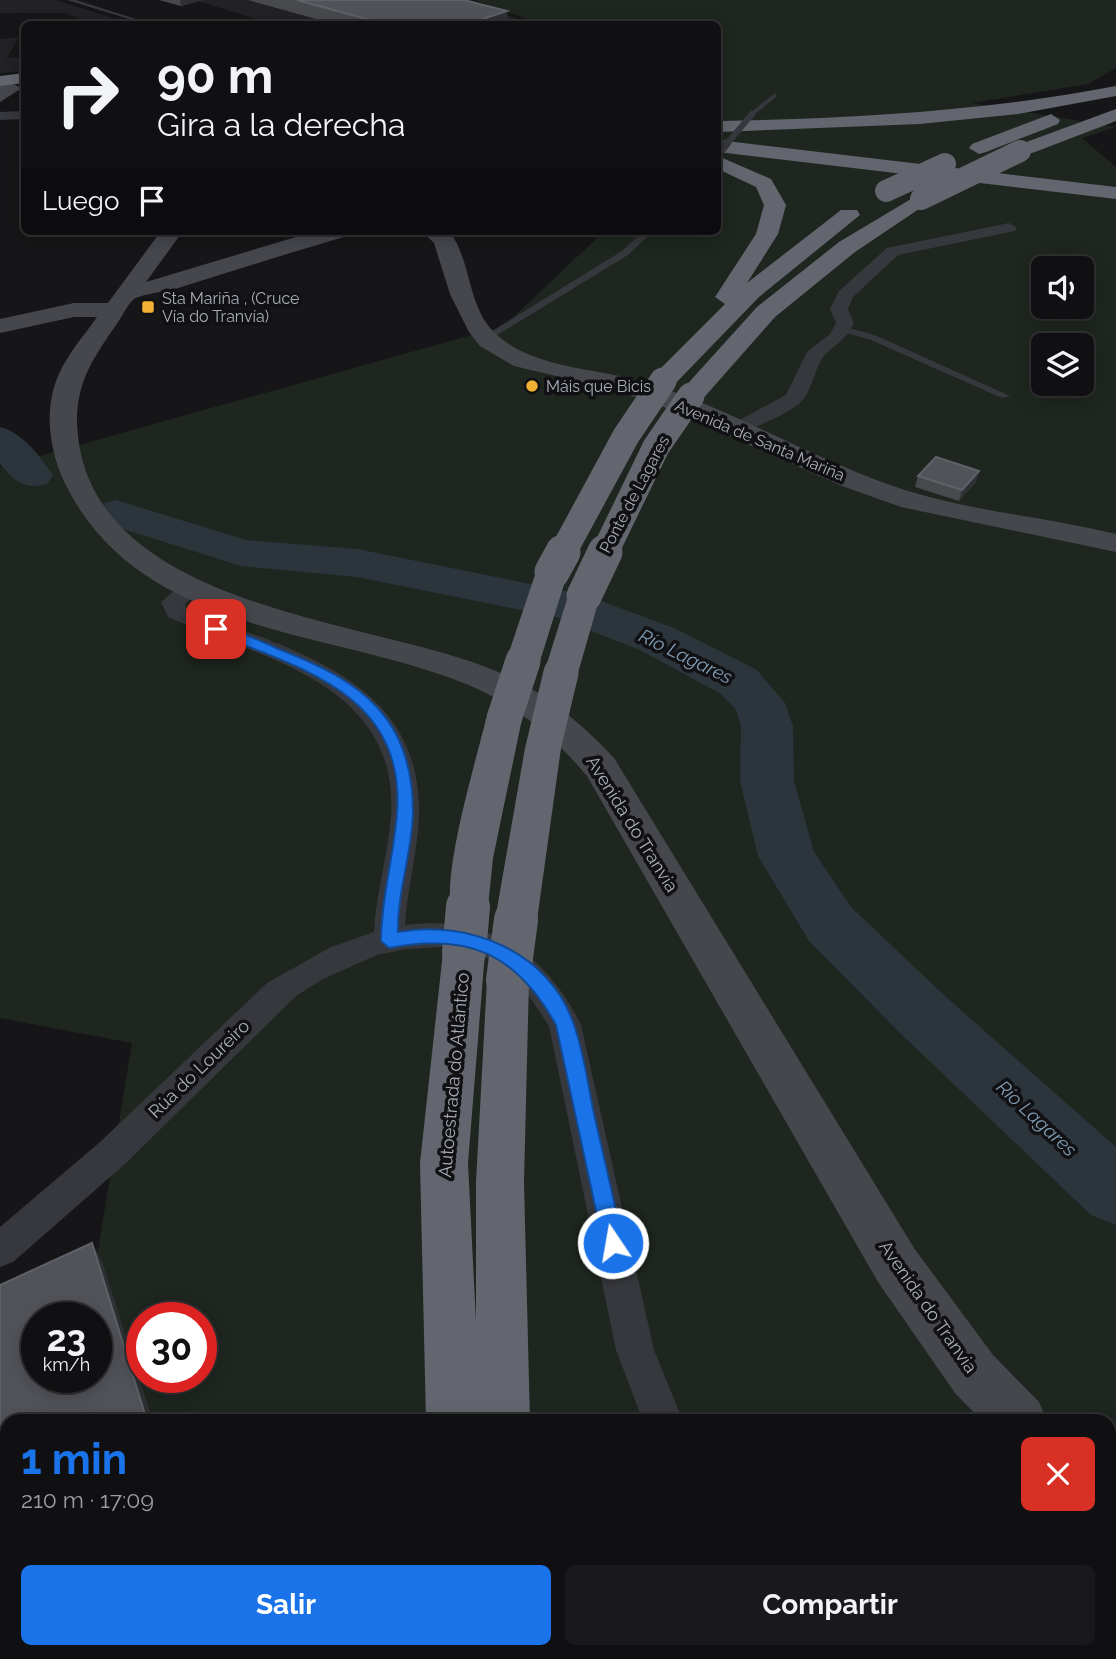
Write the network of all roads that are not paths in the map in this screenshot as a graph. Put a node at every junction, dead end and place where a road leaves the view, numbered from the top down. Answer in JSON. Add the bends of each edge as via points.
{"nodes":[{"id":1,"x":70,"y":0,"type":"edge"},
{"id":2,"x":478,"y":14,"type":"edge"},
{"id":3,"x":139,"y":21,"type":"edge"},
{"id":4,"x":505,"y":21,"type":"edge"},
{"id":5,"x":1116,"y":91,"type":"edge"},
{"id":6,"x":775,"y":95,"type":"dead end"},
{"id":7,"x":1116,"y":100,"type":"edge"},
{"id":8,"x":21,"y":115,"type":"edge"},
{"id":9,"x":1116,"y":115,"type":"edge"},
{"id":10,"x":0,"y":116,"type":"edge"},
{"id":11,"x":1116,"y":121,"type":"edge"},
{"id":12,"x":1089,"y":125,"type":"junction"},
{"id":13,"x":721,"y":127,"type":"edge"},
{"id":14,"x":721,"y":141,"type":"edge"},
{"id":15,"x":721,"y":146,"type":"edge"},
{"id":16,"x":721,"y":150,"type":"edge"},
{"id":17,"x":721,"y":163,"type":"edge"},
{"id":18,"x":1116,"y":185,"type":"edge"},
{"id":19,"x":1116,"y":192,"type":"edge"},
{"id":20,"x":1009,"y":228,"type":"dead end"},
{"id":21,"x":169,"y":235,"type":"edge"},
{"id":22,"x":326,"y":235,"type":"edge"},
{"id":23,"x":438,"y":235,"type":"edge"},
{"id":24,"x":645,"y":235,"type":"edge"},
{"id":25,"x":121,"y":301,"type":"junction"},
{"id":26,"x":0,"y":326,"type":"edge"},
{"id":27,"x":842,"y":329,"type":"junction"},
{"id":28,"x":486,"y":338,"type":"junction"},
{"id":29,"x":704,"y":338,"type":"junction"},
{"id":30,"x":1005,"y":397,"type":"dead end"},
{"id":31,"x":739,"y":428,"type":"junction"},
{"id":32,"x":1116,"y":543,"type":"edge"},
{"id":33,"x":552,"y":572,"type":"joint"},
{"id":34,"x":190,"y":589,"type":"junction"},
{"id":35,"x":452,"y":931,"type":"junction"},
{"id":36,"x":389,"y":941,"type":"junction"},
{"id":37,"x":0,"y":1250,"type":"edge"},
{"id":38,"x":453,"y":1414,"type":"edge"},
{"id":39,"x":503,"y":1414,"type":"edge"},
{"id":40,"x":660,"y":1414,"type":"edge"},
{"id":41,"x":1013,"y":1414,"type":"edge"}],
"edges":[{"from":1,"to":3,"type":"lane"},
{"from":2,"to":4,"type":"lane"},
{"from":5,"to":13,"type":"highway","via":[[965,116]]},
{"from":6,"to":16,"type":"lane","bridge":true},
{"from":7,"to":29,"type":"highway","bridge":true,"via":[[979,148],[886,191],[785,261]]},
{"from":8,"to":10,"type":"street"},
{"from":9,"to":12,"type":"highway"},
{"from":11,"to":12,"type":"highway"},
{"from":12,"to":39,"type":"highway","name":"Ponte de Lagares","bridge":true,"via":[[1020,151],[921,199],[847,247],[766,312],[691,396],[656,447],[599,560],[584,596],[543,748],[508,980],[500,1182]]},
{"from":14,"to":18,"type":"highway"},
{"from":15,"to":19,"type":"highway"},
{"from":17,"to":29,"type":"highway","via":[[764,183],[775,205],[767,234]]},
{"from":20,"to":27,"type":"street","via":[[894,251],[840,303]]},
{"from":21,"to":25,"type":"main road","name":"Avenida do Tranvia"},
{"from":22,"to":25,"type":"main road"},
{"from":23,"to":28,"type":"main road","name":"Avenida de Santa Mariña","via":[[444,240],[474,321]]},
{"from":24,"to":28,"type":"lane","via":[[625,253]]},
{"from":25,"to":26,"type":"main road"},
{"from":25,"to":34,"type":"main road","name":"Avenida do Tranvia","via":[[68,382],[63,416],[67,455],[79,491],[110,534],[153,569]]},
{"from":27,"to":30,"type":"lane","via":[[874,338]]},
{"from":27,"to":31,"type":"street","via":[[814,356],[793,399]]},
{"from":28,"to":31,"type":"main road","name":"Avenida de Santa Mariña","via":[[527,363],[639,389]]},
{"from":29,"to":33,"type":"highway","name":"Ponte de Lagares","bridge":true,"via":[[663,381],[626,436]]},
{"from":31,"to":32,"type":"main road","name":"Avenida de Santa Mariña","via":[[884,492],[937,508]]},
{"from":33,"to":35,"type":"highway","name":"Autoestrada do Atlántico","bridge":true,"via":[[504,719]]},
{"from":34,"to":36,"type":"street","via":[[173,602],[176,612],[315,668],[348,687],[374,711],[393,738],[405,811]]},
{"from":34,"to":41,"type":"main road","name":"Avenida do Tranvia","via":[[246,610],[466,671],[546,713],[575,737],[601,767],[896,1265],[974,1374]]},
{"from":35,"to":36,"type":"street","name":"Rúa do Loureiro"},
{"from":35,"to":38,"type":"highway","name":"Autoestrada do Atlántico","via":[[444,1163]]},
{"from":35,"to":40,"type":"street","name":"Rúa do Loureiro","via":[[495,948],[527,970],[565,1024],[635,1350]]},
{"from":36,"to":37,"type":"street","name":"Rúa do Loureiro","via":[[328,960],[282,988],[99,1166]]}]}
